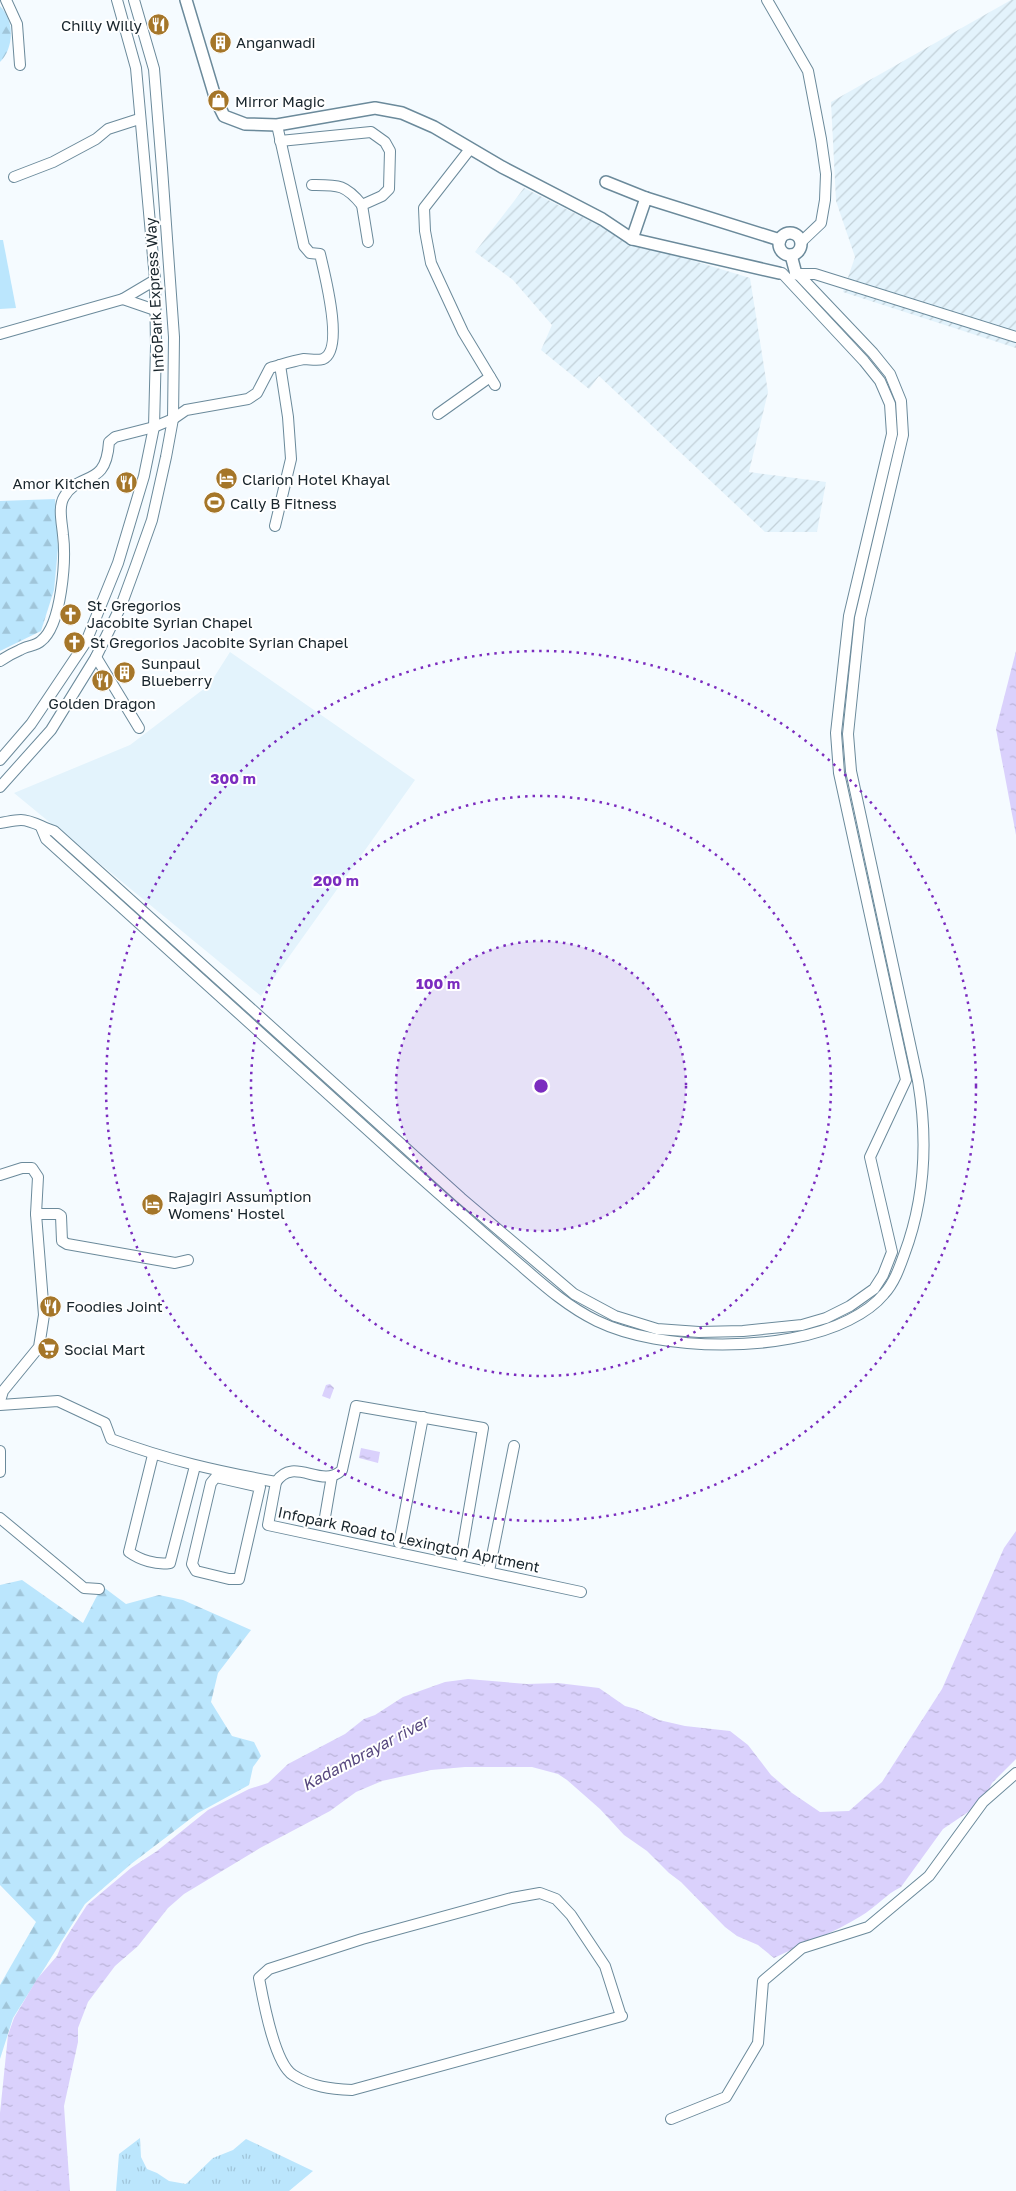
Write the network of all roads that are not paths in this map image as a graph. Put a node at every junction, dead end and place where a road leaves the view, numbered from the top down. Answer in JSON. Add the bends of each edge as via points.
{"nodes":[{"id":1,"x":6,"y":0,"type":"edge"},
{"id":2,"x":117,"y":0,"type":"edge"},
{"id":3,"x":134,"y":0,"type":"edge"},
{"id":4,"x":186,"y":0,"type":"edge"},
{"id":5,"x":766,"y":0,"type":"edge"},
{"id":6,"x":20,"y":65,"type":"dead end"},
{"id":7,"x":140,"y":118,"type":"junction"},
{"id":8,"x":277,"y":125,"type":"junction"},
{"id":9,"x":280,"y":141,"type":"junction"},
{"id":10,"x":470,"y":149,"type":"junction"},
{"id":11,"x":14,"y":177,"type":"dead end"},
{"id":12,"x":606,"y":182,"type":"dead end"},
{"id":13,"x":312,"y":185,"type":"dead end"},
{"id":14,"x":646,"y":198,"type":"junction"},
{"id":15,"x":362,"y":205,"type":"junction"},
{"id":16,"x":632,"y":239,"type":"junction"},
{"id":17,"x":780,"y":240,"type":"junction"},
{"id":18,"x":368,"y":242,"type":"dead end"},
{"id":19,"x":801,"y":242,"type":"junction"},
{"id":20,"x":791,"y":255,"type":"junction"},
{"id":21,"x":780,"y":273,"type":"junction"},
{"id":22,"x":797,"y":274,"type":"junction"},
{"id":23,"x":155,"y":280,"type":"junction"},
{"id":24,"x":123,"y":299,"type":"junction"},
{"id":25,"x":155,"y":310,"type":"junction"},
{"id":26,"x":0,"y":334,"type":"edge"},
{"id":27,"x":1016,"y":337,"type":"edge"},
{"id":28,"x":280,"y":365,"type":"junction"},
{"id":29,"x":438,"y":414,"type":"dead end"},
{"id":30,"x":172,"y":419,"type":"junction"},
{"id":31,"x":154,"y":427,"type":"junction"},
{"id":32,"x":275,"y":526,"type":"dead end"},
{"id":33,"x":96,"y":657,"type":"junction"},
{"id":34,"x":0,"y":661,"type":"edge"},
{"id":35,"x":140,"y":728,"type":"dead end"},
{"id":36,"x":0,"y":760,"type":"edge"},
{"id":37,"x":0,"y":787,"type":"edge"},
{"id":38,"x":0,"y":823,"type":"edge"},
{"id":39,"x":41,"y":828,"type":"junction"},
{"id":40,"x":0,"y":1175,"type":"edge"},
{"id":41,"x":36,"y":1214,"type":"junction"},
{"id":42,"x":188,"y":1260,"type":"dead end"},
{"id":43,"x":0,"y":1401,"type":"edge"},
{"id":44,"x":0,"y":1405,"type":"edge"},
{"id":45,"x":423,"y":1418,"type":"junction"},
{"id":46,"x":514,"y":1446,"type":"dead end"},
{"id":47,"x":0,"y":1451,"type":"edge"},
{"id":48,"x":153,"y":1455,"type":"junction"},
{"id":49,"x":195,"y":1466,"type":"junction"},
{"id":50,"x":0,"y":1472,"type":"edge"},
{"id":51,"x":332,"y":1476,"type":"junction"},
{"id":52,"x":276,"y":1482,"type":"junction"},
{"id":53,"x":261,"y":1483,"type":"junction"},
{"id":54,"x":0,"y":1518,"type":"edge"},
{"id":55,"x":324,"y":1518,"type":"dead end"},
{"id":56,"x":399,"y":1543,"type":"dead end"},
{"id":57,"x":461,"y":1557,"type":"dead end"},
{"id":58,"x":489,"y":1572,"type":"junction"},
{"id":59,"x":99,"y":1589,"type":"dead end"},
{"id":60,"x":581,"y":1592,"type":"dead end"},
{"id":61,"x":1016,"y":1773,"type":"edge"},
{"id":62,"x":621,"y":2015,"type":"joint"},
{"id":63,"x":671,"y":2119,"type":"dead end"}],
"edges":[{"from":1,"to":6,"type":"street","via":[[17,24]]},
{"from":2,"to":7,"type":"street","name":"InfoPark Express Way","via":[[136,68]]},
{"from":3,"to":30,"type":"street","name":"InfoPark Express Way","via":[[154,69],[174,337]]},
{"from":4,"to":8,"type":"street","via":[[216,100],[224,116],[245,124]]},
{"from":5,"to":19,"type":"street","via":[[808,72],[821,139],[826,174],[821,224]]},
{"from":7,"to":11,"type":"street","via":[[108,129],[53,162]]},
{"from":7,"to":23,"type":"street","name":"InfoPark Express Way"},
{"from":8,"to":9,"type":"street"},
{"from":8,"to":10,"type":"street","via":[[375,108],[419,119]]},
{"from":9,"to":15,"type":"street","via":[[370,132],[385,142],[390,151],[389,189]]},
{"from":9,"to":28,"type":"street","via":[[304,246],[310,253],[320,254],[329,297],[333,344],[324,359],[305,359]]},
{"from":10,"to":16,"type":"street"},
{"from":10,"to":29,"type":"street","via":[[424,208],[425,231],[431,263],[463,332],[492,381]]},
{"from":12,"to":14,"type":"street"},
{"from":13,"to":15,"type":"street","via":[[339,185]]},
{"from":14,"to":16,"type":"street"},
{"from":14,"to":17,"type":"street"},
{"from":15,"to":18,"type":"street"},
{"from":16,"to":21,"type":"street"},
{"from":17,"to":19,"type":"street","via":[[791,233]]},
{"from":17,"to":20,"type":"street","via":[[781,251]]},
{"from":19,"to":20,"type":"street","via":[[800,249]]},
{"from":20,"to":22,"type":"street"},
{"from":21,"to":22,"type":"street"},
{"from":21,"to":39,"type":"street","via":[[880,381],[892,414],[892,434],[849,616],[836,733],[839,773],[906,1080],[870,1157],[892,1252],[879,1282],[862,1298],[837,1313],[802,1325],[720,1332],[657,1329],[587,1303],[560,1284],[461,1198],[54,831]]},
{"from":22,"to":27,"type":"street","via":[[815,274]]},
{"from":22,"to":39,"type":"street","via":[[890,374],[903,413],[902,441],[860,618],[848,746],[918,1081],[924,1152],[921,1189],[908,1245],[889,1288],[869,1308],[842,1324],[804,1336],[720,1344],[640,1337],[582,1313],[553,1294],[453,1207],[46,840]]},
{"from":23,"to":24,"type":"street"},
{"from":23,"to":25,"type":"street","name":"InfoPark Express Way"},
{"from":24,"to":25,"type":"street"},
{"from":24,"to":26,"type":"street"},
{"from":25,"to":31,"type":"street","name":"InfoPark Express Way"},
{"from":28,"to":30,"type":"street","via":[[270,368],[256,393],[248,399],[186,410]]},
{"from":28,"to":32,"type":"street","via":[[291,459]]},
{"from":30,"to":31,"type":"street"},
{"from":30,"to":33,"type":"street","name":"InfoPark Express Way","via":[[152,520],[121,606]]},
{"from":31,"to":34,"type":"street","via":[[115,437],[109,442],[108,458],[97,475],[73,486],[63,498],[63,578],[54,620],[42,641]]},
{"from":31,"to":36,"type":"street","name":"InfoPark Express Way","via":[[144,476],[118,563],[86,642],[31,724]]},
{"from":33,"to":35,"type":"street"},
{"from":33,"to":37,"type":"street","name":"InfoPark Express Way","via":[[51,730]]},
{"from":38,"to":39,"type":"street","via":[[29,821]]},
{"from":40,"to":41,"type":"street","via":[[32,1168],[38,1177]]},
{"from":41,"to":42,"type":"street","via":[[61,1216],[62,1241],[67,1244],[175,1263]]},
{"from":41,"to":43,"type":"street","via":[[44,1315],[39,1348],[3,1391]]},
{"from":44,"to":48,"type":"street","name":"Infopark Road to Lexington Aprtment","via":[[58,1402],[105,1423],[111,1439]]},
{"from":45,"to":51,"type":"street","via":[[356,1406],[342,1470]]},
{"from":45,"to":56,"type":"street"},
{"from":45,"to":57,"type":"street","via":[[483,1428]]},
{"from":46,"to":58,"type":"street"},
{"from":47,"to":50,"type":"street"},
{"from":48,"to":49,"type":"street","name":"Infopark Road to Lexington Aprtment"},
{"from":48,"to":49,"type":"street","via":[[128,1552],[138,1559],[170,1563]]},
{"from":49,"to":53,"type":"street","name":"Infopark Road to Lexington Aprtment"},
{"from":51,"to":52,"type":"street","via":[[292,1470],[281,1474]]},
{"from":51,"to":55,"type":"street"},
{"from":52,"to":53,"type":"street","name":"Infopark Road to Lexington Aprtment"},
{"from":52,"to":58,"type":"street","name":"Infopark Road to Lexington Aprtment","via":[[268,1525]]},
{"from":53,"to":53,"type":"street","via":[[239,1579],[196,1571],[192,1564],[211,1482],[216,1477]]},
{"from":54,"to":59,"type":"street","via":[[84,1588]]},
{"from":58,"to":60,"type":"street","name":"Infopark Road to Lexington Aprtment"},
{"from":61,"to":63,"type":"street","via":[[983,1802],[929,1876],[868,1927],[802,1948],[763,1981],[758,2043],[726,2097]]},
{"from":62,"to":62,"type":"street","via":[[352,2090],[323,2088],[292,2074],[281,2060],[264,2010],[259,1978],[269,1969],[362,1939],[540,1893],[556,1899],[576,1922],[605,1966]]}]}
